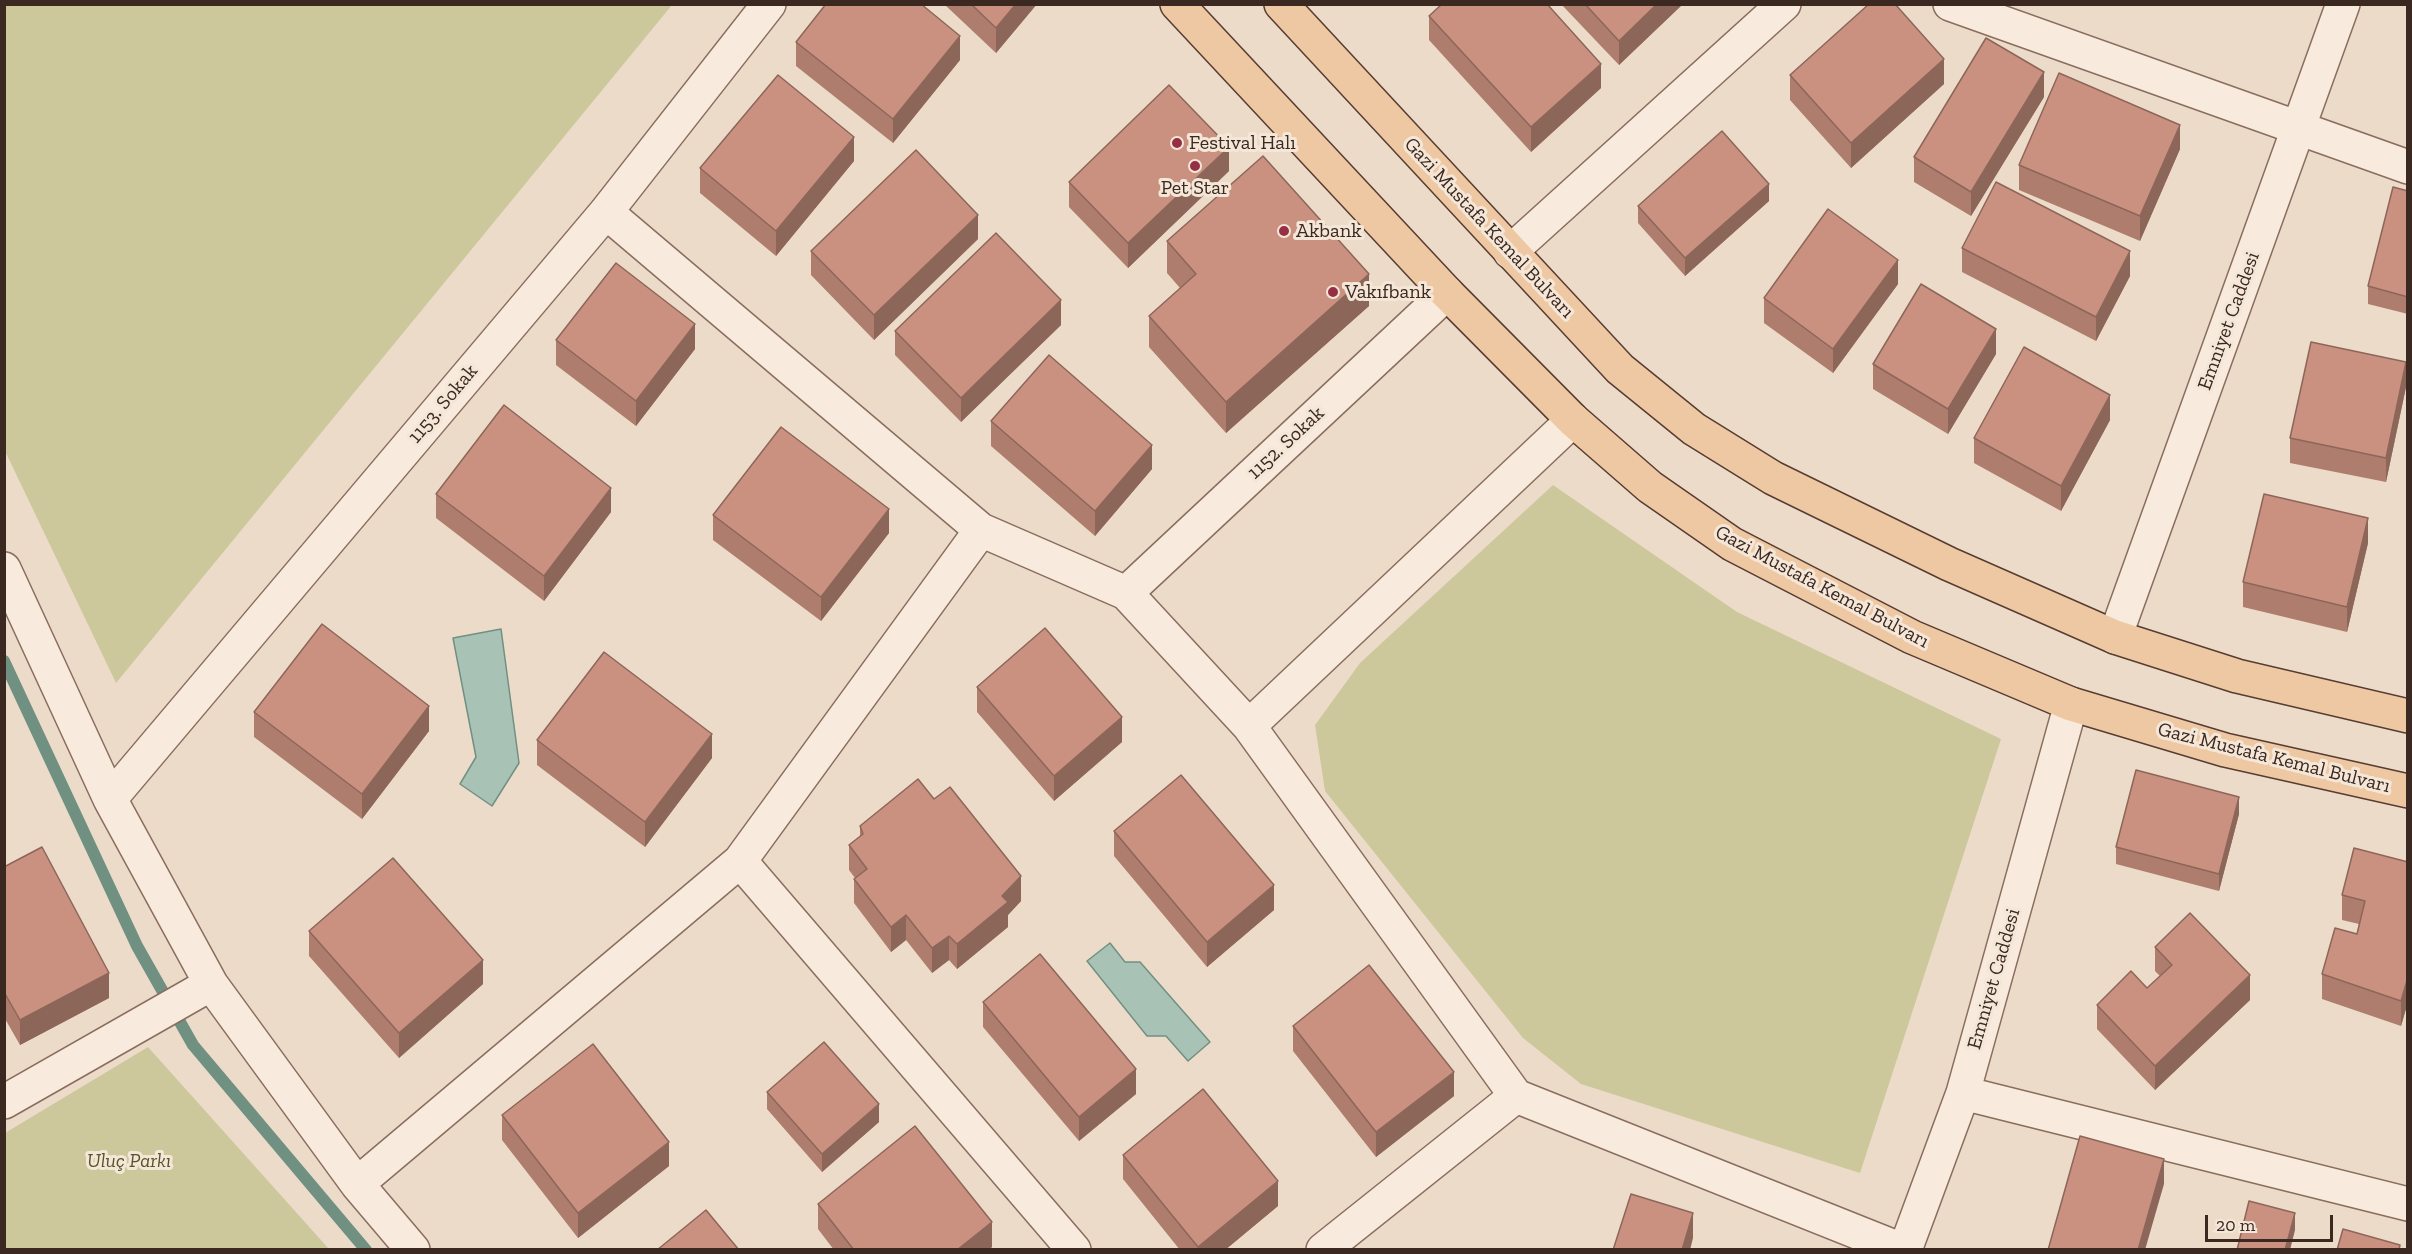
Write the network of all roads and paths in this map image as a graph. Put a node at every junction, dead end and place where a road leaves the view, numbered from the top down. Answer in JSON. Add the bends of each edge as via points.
{"nodes":[{"id":1,"x":769,"y":4,"type":"edge"},
{"id":2,"x":1177,"y":4,"type":"edge"},
{"id":3,"x":1281,"y":4,"type":"edge"},
{"id":4,"x":1784,"y":4,"type":"edge"},
{"id":5,"x":1950,"y":4,"type":"edge"},
{"id":6,"x":2343,"y":4,"type":"edge"},
{"id":7,"x":2299,"y":129,"type":"junction"},
{"id":8,"x":2408,"y":167,"type":"edge"},
{"id":9,"x":606,"y":212,"type":"junction"},
{"id":10,"x":1510,"y":252,"type":"junction"},
{"id":11,"x":1447,"y":293,"type":"junction"},
{"id":12,"x":1573,"y":420,"type":"junction"},
{"id":13,"x":981,"y":530,"type":"junction"},
{"id":14,"x":4,"y":569,"type":"edge"},
{"id":15,"x":1126,"y":593,"type":"junction"},
{"id":16,"x":2115,"y":636,"type":"junction"},
{"id":17,"x":2071,"y":704,"type":"junction"},
{"id":18,"x":2408,"y":716,"type":"edge"},
{"id":19,"x":1248,"y":726,"type":"junction"},
{"id":20,"x":2408,"y":791,"type":"edge"},
{"id":21,"x":110,"y":799,"type":"junction"},
{"id":22,"x":741,"y":861,"type":"junction"},
{"id":23,"x":203,"y":988,"type":"junction"},
{"id":24,"x":1963,"y":1093,"type":"junction"},
{"id":25,"x":1516,"y":1096,"type":"junction"},
{"id":26,"x":4,"y":1102,"type":"edge"},
{"id":27,"x":357,"y":1184,"type":"junction"},
{"id":28,"x":2408,"y":1204,"type":"edge"},
{"id":29,"x":413,"y":1250,"type":"edge"},
{"id":30,"x":1074,"y":1250,"type":"edge"},
{"id":31,"x":1323,"y":1250,"type":"edge"},
{"id":32,"x":1904,"y":1250,"type":"edge"}],
"edges":[{"from":1,"to":9,"type":"street","name":"1153. Sokak"},
{"from":2,"to":11,"type":"main road","name":"Gazi Mustafa Kemal Bulvarı"},
{"from":3,"to":10,"type":"main road","name":"Gazi Mustafa Kemal Bulvarı"},
{"from":4,"to":10,"type":"street"},
{"from":5,"to":7,"type":"street"},
{"from":6,"to":7,"type":"street","name":"Emniyet Caddesi"},
{"from":7,"to":8,"type":"street"},
{"from":7,"to":16,"type":"street","name":"Emniyet Caddesi"},
{"from":9,"to":13,"type":"street"},
{"from":9,"to":21,"type":"street","name":"1153. Sokak"},
{"from":10,"to":16,"type":"main road","name":"Gazi Mustafa Kemal Bulvarı","via":[[1620,369],[1694,429],[1773,478],[1949,564]]},
{"from":11,"to":12,"type":"main road","name":"Gazi Mustafa Kemal Bulvarı"},
{"from":11,"to":15,"type":"street","name":"1152. Sokak"},
{"from":12,"to":17,"type":"main road","name":"Gazi Mustafa Kemal Bulvarı","via":[[1650,487],[1732,544],[1912,637]]},
{"from":12,"to":19,"type":"street"},
{"from":13,"to":15,"type":"street"},
{"from":13,"to":22,"type":"street"},
{"from":14,"to":21,"type":"street"},
{"from":15,"to":19,"type":"street"},
{"from":16,"to":18,"type":"main road","name":"Gazi Mustafa Kemal Bulvarı","via":[[2237,676]]},
{"from":17,"to":20,"type":"main road","name":"Gazi Mustafa Kemal Bulvarı","via":[[2225,750]]},
{"from":17,"to":24,"type":"street","name":"Emniyet Caddesi"},
{"from":19,"to":25,"type":"street"},
{"from":21,"to":23,"type":"street"},
{"from":22,"to":27,"type":"street"},
{"from":22,"to":30,"type":"street"},
{"from":23,"to":26,"type":"street"},
{"from":23,"to":27,"type":"street"},
{"from":24,"to":28,"type":"street"},
{"from":24,"to":32,"type":"street","name":"Emniyet Caddesi"},
{"from":25,"to":31,"type":"street"},
{"from":25,"to":32,"type":"street"},
{"from":27,"to":29,"type":"street"}]}
